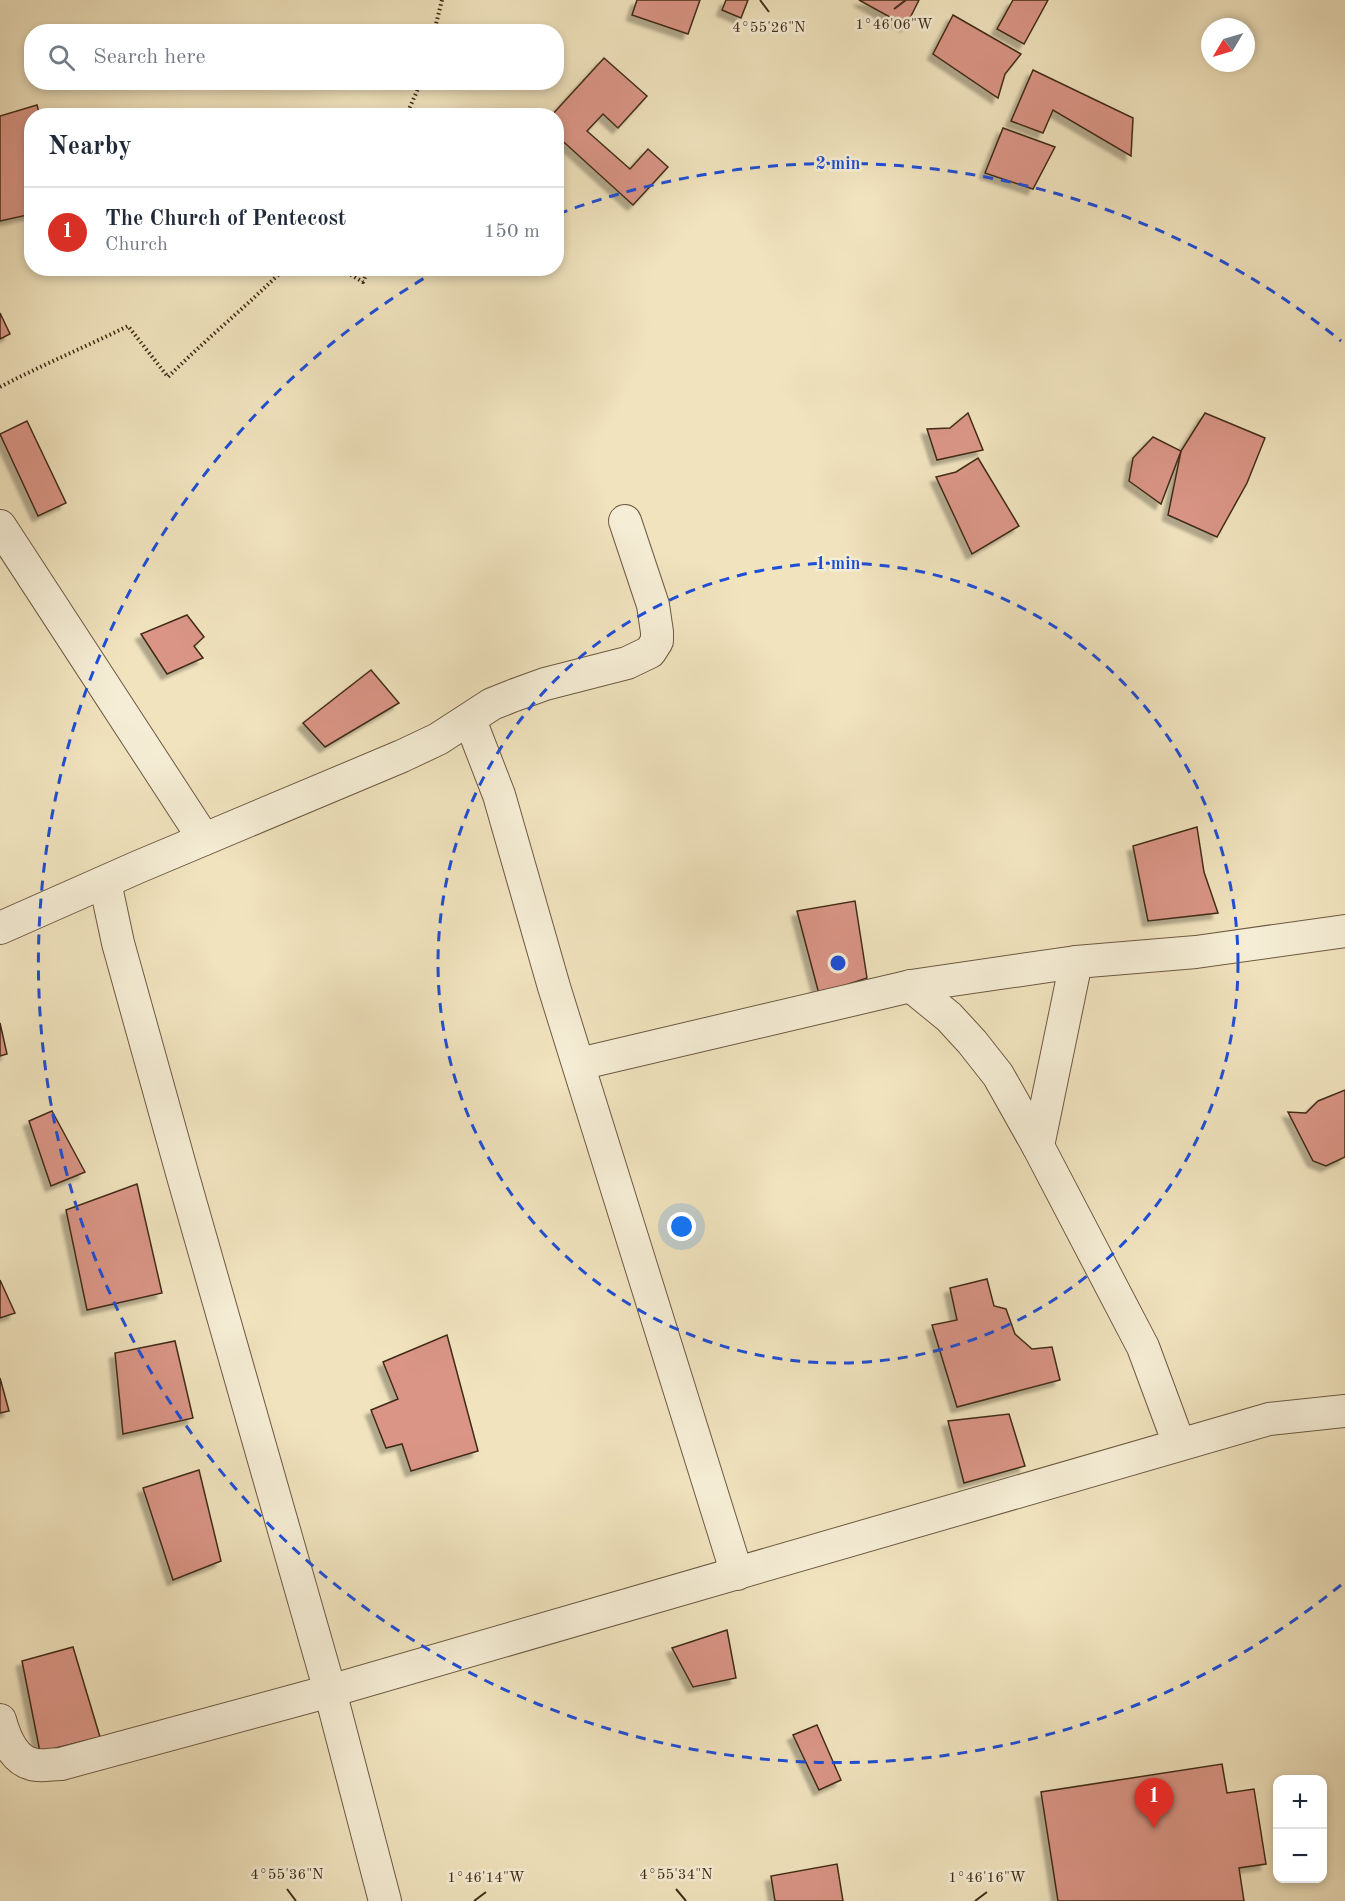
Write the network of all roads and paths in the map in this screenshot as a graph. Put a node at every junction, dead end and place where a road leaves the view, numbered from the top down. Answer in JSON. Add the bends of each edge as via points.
{"nodes":[{"id":1,"x":442,"y":0,"type":"edge"},
{"id":2,"x":436,"y":24,"type":"edge"},
{"id":3,"x":417,"y":90,"type":"edge"},
{"id":4,"x":410,"y":108,"type":"edge"},
{"id":5,"x":277,"y":276,"type":"edge"},
{"id":6,"x":353,"y":276,"type":"edge"},
{"id":7,"x":366,"y":276,"type":"edge"},
{"id":8,"x":0,"y":387,"type":"edge"},
{"id":9,"x":625,"y":521,"type":"dead end"},
{"id":10,"x":0,"y":526,"type":"edge"},
{"id":11,"x":470,"y":720,"type":"junction"},
{"id":12,"x":204,"y":839,"type":"junction"},
{"id":13,"x":105,"y":882,"type":"junction"},
{"id":14,"x":0,"y":928,"type":"edge"},
{"id":15,"x":1345,"y":931,"type":"edge"},
{"id":16,"x":1076,"y":962,"type":"junction"},
{"id":17,"x":911,"y":986,"type":"junction"},
{"id":18,"x":579,"y":1064,"type":"junction"},
{"id":19,"x":1038,"y":1146,"type":"junction"},
{"id":20,"x":1345,"y":1411,"type":"edge"},
{"id":21,"x":1179,"y":1444,"type":"junction"},
{"id":22,"x":737,"y":1574,"type":"junction"},
{"id":23,"x":330,"y":1691,"type":"junction"},
{"id":24,"x":0,"y":1720,"type":"edge"},
{"id":25,"x":385,"y":1901,"type":"edge"}],
"edges":[{"from":1,"to":2,"type":"path"},
{"from":3,"to":4,"type":"path"},
{"from":5,"to":8,"type":"path","via":[[168,377],[128,326]]},
{"from":6,"to":7,"type":"path","via":[[363,282]]},
{"from":9,"to":11,"type":"street","via":[[653,605],[657,642],[650,652],[627,663],[512,696]]},
{"from":10,"to":12,"type":"street"},
{"from":11,"to":12,"type":"street","via":[[402,756]]},
{"from":11,"to":18,"type":"street","via":[[499,795]]},
{"from":12,"to":13,"type":"street"},
{"from":13,"to":14,"type":"street"},
{"from":13,"to":23,"type":"street","via":[[118,943]]},
{"from":15,"to":16,"type":"street","via":[[1196,952]]},
{"from":16,"to":17,"type":"street"},
{"from":16,"to":19,"type":"street"},
{"from":17,"to":18,"type":"street"},
{"from":17,"to":19,"type":"street","via":[[972,1042],[998,1075]]},
{"from":18,"to":22,"type":"street"},
{"from":19,"to":21,"type":"street","via":[[1143,1347]]},
{"from":20,"to":21,"type":"street","via":[[1269,1419]]},
{"from":21,"to":22,"type":"street"},
{"from":22,"to":23,"type":"street"},
{"from":23,"to":24,"type":"street","via":[[61,1764],[35,1766],[17,1757]]},
{"from":23,"to":25,"type":"street"}]}
